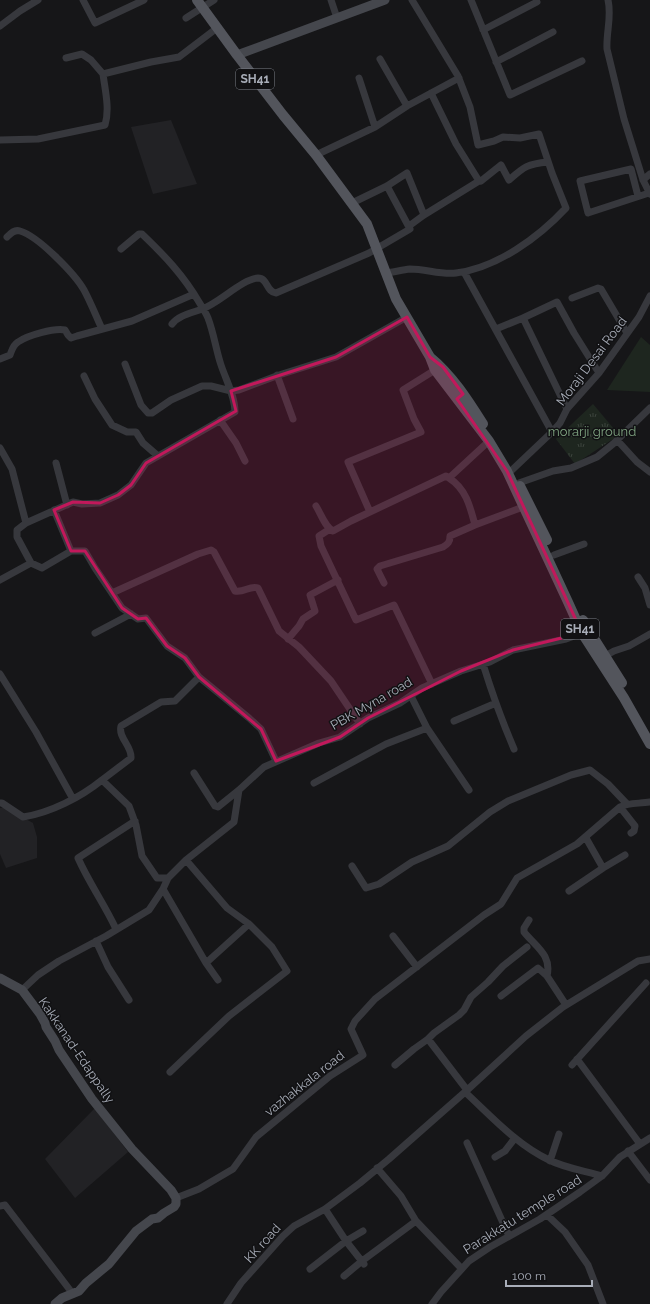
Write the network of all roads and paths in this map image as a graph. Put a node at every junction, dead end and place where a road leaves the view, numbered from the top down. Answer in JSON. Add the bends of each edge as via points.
{"nodes":[{"id":1,"x":38,"y":0,"type":"edge"},
{"id":2,"x":83,"y":0,"type":"edge"},
{"id":3,"x":144,"y":0,"type":"edge"},
{"id":4,"x":214,"y":0,"type":"edge"},
{"id":5,"x":331,"y":0,"type":"edge"},
{"id":6,"x":385,"y":0,"type":"edge"},
{"id":7,"x":412,"y":0,"type":"edge"},
{"id":8,"x":470,"y":0,"type":"edge"},
{"id":9,"x":616,"y":0,"type":"edge"},
{"id":10,"x":537,"y":2,"type":"dead end"},
{"id":11,"x":609,"y":2,"type":"edge"},
{"id":12,"x":200,"y":4,"type":"edge"},
{"id":13,"x":186,"y":18,"type":"dead end"},
{"id":14,"x":337,"y":18,"type":"junction"},
{"id":15,"x":0,"y":26,"type":"edge"},
{"id":16,"x":217,"y":28,"type":"junction"},
{"id":17,"x":483,"y":30,"type":"junction"},
{"id":18,"x":553,"y":32,"type":"dead end"},
{"id":19,"x":236,"y":55,"type":"junction"},
{"id":20,"x":66,"y":58,"type":"dead end"},
{"id":21,"x":380,"y":59,"type":"dead end"},
{"id":22,"x":582,"y":61,"type":"dead end"},
{"id":23,"x":496,"y":62,"type":"junction"},
{"id":24,"x":103,"y":74,"type":"junction"},
{"id":25,"x":359,"y":78,"type":"dead end"},
{"id":26,"x":459,"y":78,"type":"junction"},
{"id":27,"x":431,"y":93,"type":"junction"},
{"id":28,"x":407,"y":106,"type":"junction"},
{"id":29,"x":375,"y":127,"type":"junction"},
{"id":30,"x":0,"y":140,"type":"edge"},
{"id":31,"x":316,"y":155,"type":"junction"},
{"id":32,"x":548,"y":162,"type":"junction"},
{"id":33,"x":650,"y":174,"type":"edge"},
{"id":34,"x":643,"y":180,"type":"junction"},
{"id":35,"x":482,"y":181,"type":"dead end"},
{"id":36,"x":387,"y":186,"type":"junction"},
{"id":37,"x":649,"y":193,"type":"edge"},
{"id":38,"x":638,"y":196,"type":"junction"},
{"id":39,"x":352,"y":203,"type":"junction"},
{"id":40,"x":424,"y":215,"type":"junction"},
{"id":41,"x":409,"y":226,"type":"junction"},
{"id":42,"x":7,"y":237,"type":"dead end"},
{"id":43,"x":121,"y":249,"type":"dead end"},
{"id":44,"x":376,"y":249,"type":"junction"},
{"id":45,"x":464,"y":272,"type":"junction"},
{"id":46,"x":386,"y":273,"type":"junction"},
{"id":47,"x":194,"y":294,"type":"junction"},
{"id":48,"x":650,"y":296,"type":"edge"},
{"id":49,"x":572,"y":298,"type":"dead end"},
{"id":50,"x":203,"y":309,"type":"junction"},
{"id":51,"x":407,"y":317,"type":"junction"},
{"id":52,"x":523,"y":318,"type":"junction"},
{"id":53,"x":172,"y":324,"type":"dead end"},
{"id":54,"x":102,"y":329,"type":"junction"},
{"id":55,"x":496,"y":329,"type":"junction"},
{"id":56,"x":627,"y":333,"type":"junction"},
{"id":57,"x":430,"y":357,"type":"junction"},
{"id":58,"x":0,"y":359,"type":"edge"},
{"id":59,"x":125,"y":364,"type":"dead end"},
{"id":60,"x":435,"y":370,"type":"junction"},
{"id":61,"x":600,"y":373,"type":"junction"},
{"id":62,"x":277,"y":375,"type":"junction"},
{"id":63,"x":84,"y":376,"type":"dead end"},
{"id":64,"x":231,"y":391,"type":"junction"},
{"id":65,"x":460,"y":397,"type":"junction"},
{"id":66,"x":650,"y":408,"type":"edge"},
{"id":67,"x":567,"y":409,"type":"junction"},
{"id":68,"x":293,"y":419,"type":"dead end"},
{"id":69,"x":220,"y":420,"type":"junction"},
{"id":70,"x":552,"y":432,"type":"junction"},
{"id":71,"x":617,"y":440,"type":"junction"},
{"id":72,"x":489,"y":442,"type":"junction"},
{"id":73,"x":0,"y":448,"type":"edge"},
{"id":74,"x":158,"y":456,"type":"junction"},
{"id":75,"x":245,"y":461,"type":"dead end"},
{"id":76,"x":56,"y":463,"type":"dead end"},
{"id":77,"x":512,"y":470,"type":"junction"},
{"id":78,"x":650,"y":472,"type":"edge"},
{"id":79,"x":448,"y":478,"type":"junction"},
{"id":80,"x":519,"y":483,"type":"junction"},
{"id":81,"x":67,"y":505,"type":"junction"},
{"id":82,"x":316,"y":506,"type":"dead end"},
{"id":83,"x":523,"y":507,"type":"junction"},
{"id":84,"x":54,"y":510,"type":"junction"},
{"id":85,"x":370,"y":512,"type":"junction"},
{"id":86,"x":26,"y":523,"type":"junction"},
{"id":87,"x":475,"y":525,"type":"junction"},
{"id":88,"x":330,"y":529,"type":"junction"},
{"id":89,"x":584,"y":544,"type":"dead end"},
{"id":90,"x":71,"y":551,"type":"junction"},
{"id":91,"x":554,"y":555,"type":"junction"},
{"id":92,"x":31,"y":563,"type":"junction"},
{"id":93,"x":638,"y":577,"type":"dead end"},
{"id":94,"x":0,"y":580,"type":"edge"},
{"id":95,"x":338,"y":580,"type":"junction"},
{"id":96,"x":384,"y":583,"type":"dead end"},
{"id":97,"x":112,"y":594,"type":"junction"},
{"id":98,"x":650,"y":605,"type":"edge"},
{"id":99,"x":131,"y":614,"type":"junction"},
{"id":100,"x":95,"y":633,"type":"dead end"},
{"id":101,"x":582,"y":633,"type":"junction"},
{"id":102,"x":650,"y":634,"type":"edge"},
{"id":103,"x":288,"y":639,"type":"junction"},
{"id":104,"x":605,"y":656,"type":"junction"},
{"id":105,"x":483,"y":664,"type":"junction"},
{"id":106,"x":0,"y":674,"type":"edge"},
{"id":107,"x":199,"y":677,"type":"junction"},
{"id":108,"x":432,"y":684,"type":"junction"},
{"id":109,"x":411,"y":696,"type":"junction"},
{"id":110,"x":496,"y":703,"type":"junction"},
{"id":111,"x":454,"y":721,"type":"dead end"},
{"id":112,"x":360,"y":724,"type":"junction"},
{"id":113,"x":427,"y":728,"type":"junction"},
{"id":114,"x":650,"y":731,"type":"edge"},
{"id":115,"x":650,"y":744,"type":"edge"},
{"id":116,"x":514,"y":749,"type":"dead end"},
{"id":117,"x":276,"y":761,"type":"junction"},
{"id":118,"x":194,"y":773,"type":"dead end"},
{"id":119,"x":102,"y":780,"type":"junction"},
{"id":120,"x":314,"y":783,"type":"dead end"},
{"id":121,"x":239,"y":790,"type":"junction"},
{"id":122,"x":469,"y":790,"type":"dead end"},
{"id":123,"x":73,"y":799,"type":"junction"},
{"id":124,"x":650,"y":802,"type":"edge"},
{"id":125,"x":0,"y":804,"type":"edge"},
{"id":126,"x":624,"y":805,"type":"junction"},
{"id":127,"x":134,"y":821,"type":"junction"},
{"id":128,"x":630,"y":833,"type":"dead end"},
{"id":129,"x":586,"y":838,"type":"junction"},
{"id":130,"x":625,"y":855,"type":"dead end"},
{"id":131,"x":186,"y":860,"type":"junction"},
{"id":132,"x":352,"y":866,"type":"dead end"},
{"id":133,"x":603,"y":868,"type":"junction"},
{"id":134,"x":168,"y":878,"type":"junction"},
{"id":135,"x":163,"y":889,"type":"junction"},
{"id":136,"x":569,"y":891,"type":"dead end"},
{"id":137,"x":529,"y":920,"type":"dead end"},
{"id":138,"x":248,"y":924,"type":"junction"},
{"id":139,"x":116,"y":929,"type":"junction"},
{"id":140,"x":393,"y":936,"type":"dead end"},
{"id":141,"x":96,"y":941,"type":"junction"},
{"id":142,"x":527,"y":947,"type":"dead end"},
{"id":143,"x":650,"y":959,"type":"edge"},
{"id":144,"x":206,"y":963,"type":"junction"},
{"id":145,"x":417,"y":967,"type":"junction"},
{"id":146,"x":547,"y":976,"type":"junction"},
{"id":147,"x":0,"y":978,"type":"edge"},
{"id":148,"x":218,"y":980,"type":"dead end"},
{"id":149,"x":646,"y":983,"type":"dead end"},
{"id":150,"x":22,"y":990,"type":"junction"},
{"id":151,"x":501,"y":996,"type":"dead end"},
{"id":152,"x":129,"y":1000,"type":"dead end"},
{"id":153,"x":566,"y":1005,"type":"junction"},
{"id":154,"x":428,"y":1039,"type":"junction"},
{"id":155,"x":395,"y":1065,"type":"dead end"},
{"id":156,"x":170,"y":1072,"type":"dead end"},
{"id":157,"x":466,"y":1091,"type":"junction"},
{"id":158,"x":559,"y":1134,"type":"dead end"},
{"id":159,"x":515,"y":1138,"type":"junction"},
{"id":160,"x":650,"y":1138,"type":"edge"},
{"id":161,"x":467,"y":1142,"type":"dead end"},
{"id":162,"x":640,"y":1144,"type":"junction"},
{"id":163,"x":628,"y":1151,"type":"junction"},
{"id":164,"x":495,"y":1157,"type":"dead end"},
{"id":165,"x":550,"y":1161,"type":"junction"},
{"id":166,"x":377,"y":1168,"type":"junction"},
{"id":167,"x":602,"y":1176,"type":"junction"},
{"id":168,"x":650,"y":1180,"type":"edge"},
{"id":169,"x":176,"y":1198,"type":"junction"},
{"id":170,"x":0,"y":1206,"type":"edge"},
{"id":171,"x":325,"y":1209,"type":"junction"},
{"id":172,"x":547,"y":1215,"type":"junction"},
{"id":173,"x":416,"y":1221,"type":"junction"},
{"id":174,"x":363,"y":1231,"type":"dead end"},
{"id":175,"x":509,"y":1236,"type":"junction"},
{"id":176,"x":346,"y":1241,"type":"junction"},
{"id":177,"x":363,"y":1263,"type":"junction"},
{"id":178,"x":461,"y":1268,"type":"junction"},
{"id":179,"x":310,"y":1269,"type":"dead end"},
{"id":180,"x":344,"y":1276,"type":"dead end"},
{"id":181,"x":73,"y":1294,"type":"junction"},
{"id":182,"x":55,"y":1304,"type":"edge"},
{"id":183,"x":226,"y":1304,"type":"edge"},
{"id":184,"x":432,"y":1304,"type":"edge"},
{"id":185,"x":603,"y":1304,"type":"edge"}],
"edges":[{"from":1,"to":15,"type":"street"},
{"from":2,"to":3,"type":"street","via":[[95,23]]},
{"from":4,"to":12,"type":"street"},
{"from":5,"to":14,"type":"street"},
{"from":6,"to":14,"type":"street"},
{"from":7,"to":26,"type":"street"},
{"from":8,"to":17,"type":"street"},
{"from":9,"to":11,"type":"street"},
{"from":10,"to":17,"type":"street"},
{"from":11,"to":34,"type":"street","via":[[607,49],[624,119]]},
{"from":12,"to":13,"type":"street"},
{"from":12,"to":16,"type":"main road","number":"SH41"},
{"from":14,"to":19,"type":"street"},
{"from":16,"to":19,"type":"main road","number":"SH41"},
{"from":16,"to":24,"type":"street","via":[[179,57]]},
{"from":17,"to":23,"type":"street"},
{"from":18,"to":23,"type":"street"},
{"from":19,"to":31,"type":"main road","number":"SH41"},
{"from":20,"to":24,"type":"street","via":[[82,54]]},
{"from":21,"to":28,"type":"street"},
{"from":22,"to":23,"type":"street","via":[[510,95]]},
{"from":24,"to":30,"type":"street","via":[[107,106],[105,125],[38,139]]},
{"from":25,"to":29,"type":"street"},
{"from":26,"to":27,"type":"street"},
{"from":26,"to":32,"type":"street","via":[[470,107],[478,145],[503,137],[520,138],[539,134]]},
{"from":27,"to":28,"type":"street"},
{"from":27,"to":40,"type":"street","via":[[456,144],[479,181]]},
{"from":28,"to":29,"type":"street"},
{"from":29,"to":31,"type":"street"},
{"from":31,"to":39,"type":"main road"},
{"from":32,"to":35,"type":"street","via":[[524,167],[509,180],[501,165]]},
{"from":32,"to":45,"type":"street","via":[[566,208],[521,247],[493,262]]},
{"from":33,"to":34,"type":"street"},
{"from":34,"to":37,"type":"street"},
{"from":36,"to":39,"type":"street"},
{"from":36,"to":40,"type":"street","via":[[407,173]]},
{"from":36,"to":41,"type":"street"},
{"from":37,"to":38,"type":"street"},
{"from":38,"to":38,"type":"street","via":[[588,213],[580,181],[631,169]]},
{"from":39,"to":44,"type":"main road","via":[[367,224]]},
{"from":40,"to":41,"type":"street"},
{"from":41,"to":44,"type":"street","via":[[410,229]]},
{"from":42,"to":54,"type":"street","via":[[14,231],[19,231],[40,241],[76,278]]},
{"from":43,"to":47,"type":"street","via":[[142,234],[168,259]]},
{"from":44,"to":46,"type":"main road"},
{"from":44,"to":50,"type":"street","via":[[276,293],[269,290],[265,280],[256,278]]},
{"from":45,"to":46,"type":"street","via":[[444,274],[410,269]]},
{"from":45,"to":55,"type":"street"},
{"from":46,"to":51,"type":"main road","via":[[396,299]]},
{"from":47,"to":50,"type":"street"},
{"from":47,"to":54,"type":"street","via":[[132,321]]},
{"from":48,"to":56,"type":"street","name":"Moraji Desai Road"},
{"from":49,"to":56,"type":"street","via":[[601,289]]},
{"from":50,"to":53,"type":"street","via":[[176,319]]},
{"from":50,"to":64,"type":"street"},
{"from":51,"to":57,"type":"main road"},
{"from":51,"to":62,"type":"street","via":[[336,357]]},
{"from":52,"to":55,"type":"street"},
{"from":52,"to":61,"type":"street","via":[[557,302]]},
{"from":52,"to":67,"type":"street"},
{"from":54,"to":58,"type":"street","via":[[71,338],[65,330],[59,329],[28,337],[13,347],[10,355]]},
{"from":55,"to":70,"type":"street"},
{"from":56,"to":61,"type":"street","name":"Moraji Desai Road"},
{"from":57,"to":60,"type":"main road"},
{"from":57,"to":65,"type":"main road","via":[[443,367]]},
{"from":59,"to":64,"type":"street","via":[[141,405],[148,413],[202,386]]},
{"from":60,"to":65,"type":"main road"},
{"from":60,"to":85,"type":"street","via":[[403,390],[421,432],[348,462]]},
{"from":61,"to":67,"type":"street","name":"Moraji Desai Road"},
{"from":62,"to":64,"type":"street","via":[[240,390]]},
{"from":62,"to":68,"type":"street"},
{"from":63,"to":74,"type":"street","via":[[112,425],[127,432],[136,432],[143,443]]},
{"from":64,"to":69,"type":"street","via":[[235,412]]},
{"from":65,"to":72,"type":"main road"},
{"from":65,"to":77,"type":"main road"},
{"from":66,"to":71,"type":"street"},
{"from":67,"to":70,"type":"street","name":"Moraji Desai Road"},
{"from":69,"to":74,"type":"street"},
{"from":69,"to":75,"type":"street"},
{"from":70,"to":77,"type":"street","name":"Moraji Desai Road"},
{"from":71,"to":78,"type":"street"},
{"from":71,"to":80,"type":"street","via":[[597,457],[571,468],[553,471]]},
{"from":72,"to":79,"type":"street"},
{"from":72,"to":83,"type":"main road","via":[[507,471]]},
{"from":73,"to":86,"type":"street","via":[[12,469]]},
{"from":74,"to":81,"type":"street","via":[[146,463],[131,485],[118,495],[100,503],[73,502]]},
{"from":76,"to":81,"type":"street"},
{"from":77,"to":80,"type":"main road"},
{"from":79,"to":85,"type":"street","via":[[446,476]]},
{"from":79,"to":87,"type":"street","via":[[457,484],[464,494]]},
{"from":80,"to":91,"type":"main road"},
{"from":81,"to":84,"type":"street"},
{"from":82,"to":88,"type":"street"},
{"from":83,"to":87,"type":"street"},
{"from":83,"to":101,"type":"main road","number":"SH41"},
{"from":84,"to":86,"type":"street"},
{"from":84,"to":90,"type":"street"},
{"from":85,"to":88,"type":"street","via":[[333,530]]},
{"from":86,"to":92,"type":"street","via":[[17,530],[17,537]]},
{"from":87,"to":96,"type":"street","via":[[450,536],[448,544],[443,547],[380,566],[377,569]]},
{"from":88,"to":95,"type":"street","via":[[319,536],[321,546]]},
{"from":89,"to":91,"type":"street"},
{"from":90,"to":92,"type":"street","via":[[42,568]]},
{"from":90,"to":97,"type":"street","via":[[85,551]]},
{"from":91,"to":104,"type":"main road","via":[[588,629]]},
{"from":92,"to":94,"type":"street"},
{"from":93,"to":98,"type":"street","via":[[645,588]]},
{"from":95,"to":103,"type":"street","via":[[310,594],[315,611],[303,619]]},
{"from":95,"to":108,"type":"street","via":[[356,620],[394,605]]},
{"from":97,"to":99,"type":"street","via":[[122,608]]},
{"from":97,"to":103,"type":"street","via":[[211,550],[235,591],[258,588],[272,620]]},
{"from":99,"to":100,"type":"street"},
{"from":99,"to":107,"type":"street","via":[[138,619],[146,618],[167,646],[185,658]]},
{"from":101,"to":105,"type":"street","name":"PBK Myna road","via":[[513,650]]},
{"from":101,"to":115,"type":"main road","number":"SH41"},
{"from":102,"to":104,"type":"street"},
{"from":103,"to":112,"type":"street","via":[[299,647],[331,682]]},
{"from":104,"to":114,"type":"main road"},
{"from":105,"to":108,"type":"street","name":"PBK Myna road"},
{"from":105,"to":110,"type":"street"},
{"from":106,"to":123,"type":"street"},
{"from":107,"to":117,"type":"street","via":[[261,729]]},
{"from":107,"to":119,"type":"street","via":[[175,701],[161,702],[121,726],[120,732],[131,758]]},
{"from":108,"to":109,"type":"street","name":"PBK Myna road"},
{"from":109,"to":112,"type":"street","name":"PBK Myna road"},
{"from":109,"to":113,"type":"street"},
{"from":110,"to":111,"type":"street"},
{"from":110,"to":116,"type":"street"},
{"from":112,"to":117,"type":"street","name":"PBK Myna road","via":[[340,737],[318,743]]},
{"from":113,"to":120,"type":"street","via":[[386,744]]},
{"from":113,"to":122,"type":"street"},
{"from":117,"to":121,"type":"street","name":"PBK Myna road","via":[[264,767]]},
{"from":118,"to":121,"type":"street","name":"PBK Myna road","via":[[215,806],[218,807]]},
{"from":119,"to":123,"type":"street","via":[[89,791]]},
{"from":119,"to":127,"type":"street","via":[[129,806]]},
{"from":121,"to":131,"type":"street","via":[[234,822]]},
{"from":123,"to":125,"type":"street","via":[[23,817]]},
{"from":124,"to":126,"type":"street"},
{"from":126,"to":128,"type":"street","via":[[635,826],[634,831]]},
{"from":126,"to":129,"type":"street","name":"vazhakkala road"},
{"from":126,"to":132,"type":"street","via":[[608,784],[590,770],[508,800],[448,846],[412,862],[379,884],[366,888]]},
{"from":127,"to":134,"type":"street","via":[[142,856],[157,878]]},
{"from":127,"to":139,"type":"street","via":[[78,858]]},
{"from":129,"to":133,"type":"street"},
{"from":129,"to":145,"type":"street","name":"vazhakkala road","via":[[516,878],[501,904]]},
{"from":130,"to":133,"type":"street"},
{"from":131,"to":134,"type":"street"},
{"from":131,"to":138,"type":"street","via":[[227,908]]},
{"from":133,"to":136,"type":"street"},
{"from":134,"to":135,"type":"street"},
{"from":135,"to":139,"type":"street","via":[[149,910]]},
{"from":135,"to":144,"type":"street"},
{"from":137,"to":146,"type":"street","via":[[524,932],[546,958],[549,968]]},
{"from":138,"to":144,"type":"street"},
{"from":138,"to":156,"type":"street","via":[[272,947],[288,971],[229,1016]]},
{"from":139,"to":141,"type":"street"},
{"from":140,"to":145,"type":"street"},
{"from":141,"to":150,"type":"street","via":[[59,961]]},
{"from":141,"to":152,"type":"street"},
{"from":142,"to":154,"type":"street","via":[[471,997],[459,1015]]},
{"from":143,"to":153,"type":"street","name":"KK road","via":[[638,961]]},
{"from":144,"to":148,"type":"street"},
{"from":145,"to":169,"type":"street","name":"vazhakkala road","via":[[375,999],[355,1021],[351,1029],[363,1055],[330,1076],[256,1137],[233,1169],[199,1189]]},
{"from":146,"to":151,"type":"street","via":[[538,968]]},
{"from":146,"to":153,"type":"street"},
{"from":147,"to":150,"type":"street","name":"Kakkanad-Edappally"},
{"from":149,"to":162,"type":"street","via":[[575,1062]]},
{"from":150,"to":169,"type":"street","name":"Kakkanad-Edappally","via":[[40,1014],[59,1050],[92,1099]]},
{"from":153,"to":157,"type":"street","name":"KK road","via":[[526,1036]]},
{"from":154,"to":155,"type":"street"},
{"from":154,"to":157,"type":"street"},
{"from":157,"to":159,"type":"street"},
{"from":157,"to":166,"type":"street","name":"KK road"},
{"from":158,"to":165,"type":"street"},
{"from":159,"to":164,"type":"street","via":[[505,1151]]},
{"from":159,"to":165,"type":"street"},
{"from":160,"to":162,"type":"street","name":"Parakkatu temple road"},
{"from":161,"to":175,"type":"street"},
{"from":162,"to":163,"type":"street","name":"Parakkatu temple road"},
{"from":163,"to":167,"type":"street","name":"Parakkatu temple road"},
{"from":163,"to":168,"type":"street"},
{"from":165,"to":167,"type":"street"},
{"from":166,"to":171,"type":"street","name":"KK road"},
{"from":166,"to":173,"type":"street","via":[[401,1196]]},
{"from":167,"to":172,"type":"street","name":"Parakkatu temple road"},
{"from":169,"to":181,"type":"street","via":[[174,1207],[136,1231],[110,1264],[79,1292]]},
{"from":170,"to":181,"type":"street","via":[[5,1205]]},
{"from":171,"to":176,"type":"street"},
{"from":171,"to":183,"type":"street","name":"KK road","via":[[294,1226],[283,1236]]},
{"from":172,"to":175,"type":"street","name":"Parakkatu temple road"},
{"from":172,"to":185,"type":"street","via":[[565,1232],[588,1265]]},
{"from":173,"to":177,"type":"street"},
{"from":173,"to":178,"type":"street"},
{"from":174,"to":176,"type":"street"},
{"from":175,"to":178,"type":"street","name":"Parakkatu temple road"},
{"from":176,"to":177,"type":"street"},
{"from":176,"to":179,"type":"street"},
{"from":177,"to":180,"type":"street"},
{"from":178,"to":184,"type":"street","name":"Parakkatu temple road"},
{"from":181,"to":182,"type":"street"}]}
